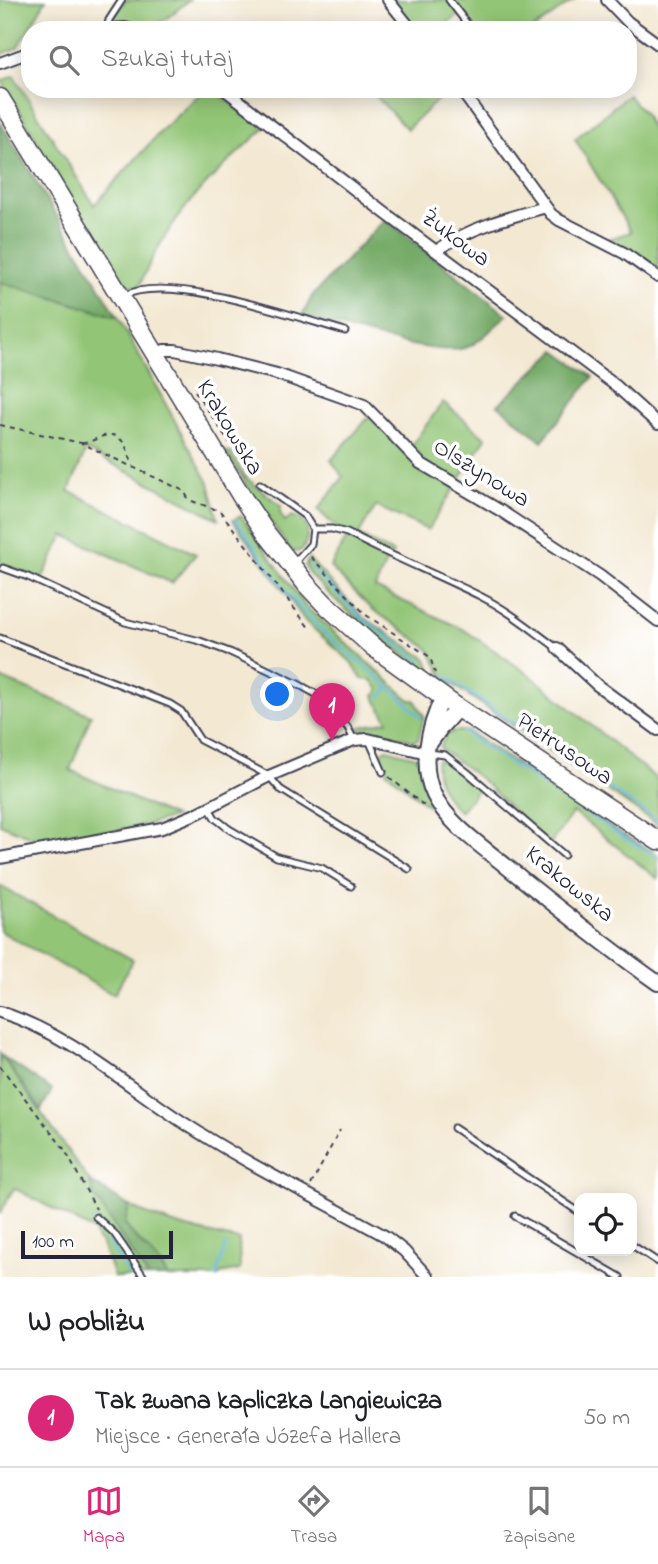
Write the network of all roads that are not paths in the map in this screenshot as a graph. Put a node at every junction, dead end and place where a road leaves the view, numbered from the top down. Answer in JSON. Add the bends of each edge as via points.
{"nodes":[{"id":1,"x":122,"y":0,"type":"edge"},
{"id":2,"x":388,"y":0,"type":"edge"},
{"id":3,"x":449,"y":0,"type":"edge"},
{"id":4,"x":607,"y":0,"type":"edge"},
{"id":5,"x":108,"y":21,"type":"edge"},
{"id":6,"x":405,"y":21,"type":"edge"},
{"id":7,"x":465,"y":21,"type":"edge"},
{"id":8,"x":627,"y":21,"type":"edge"},
{"id":9,"x":637,"y":29,"type":"edge"},
{"id":10,"x":658,"y":44,"type":"edge"},
{"id":11,"x":21,"y":55,"type":"edge"},
{"id":12,"x":0,"y":63,"type":"edge"},
{"id":13,"x":0,"y":98,"type":"edge"},
{"id":14,"x":236,"y":98,"type":"edge"},
{"id":15,"x":467,"y":98,"type":"edge"},
{"id":16,"x":546,"y":206,"type":"junction"},
{"id":17,"x":436,"y":251,"type":"junction"},
{"id":18,"x":658,"y":277,"type":"edge"},
{"id":19,"x":121,"y":298,"type":"junction"},
{"id":20,"x":345,"y":331,"type":"dead end"},
{"id":21,"x":156,"y":354,"type":"junction"},
{"id":22,"x":658,"y":424,"type":"edge"},
{"id":23,"x":260,"y":484,"type":"dead end"},
{"id":24,"x":313,"y":529,"type":"junction"},
{"id":25,"x":291,"y":566,"type":"junction"},
{"id":26,"x":3,"y":568,"type":"dead end"},
{"id":27,"x":658,"y":621,"type":"edge"},
{"id":28,"x":0,"y":638,"type":"edge"},
{"id":29,"x":557,"y":648,"type":"joint"},
{"id":30,"x":443,"y":697,"type":"junction"},
{"id":31,"x":458,"y":708,"type":"junction"},
{"id":32,"x":658,"y":730,"type":"edge"},
{"id":33,"x":368,"y":739,"type":"junction"},
{"id":34,"x":354,"y":740,"type":"junction"},
{"id":35,"x":428,"y":748,"type":"junction"},
{"id":36,"x":383,"y":772,"type":"dead end"},
{"id":37,"x":269,"y":776,"type":"junction"},
{"id":38,"x":209,"y":808,"type":"junction"},
{"id":39,"x":658,"y":841,"type":"edge"},
{"id":40,"x":564,"y":855,"type":"dead end"},
{"id":41,"x":0,"y":858,"type":"edge"},
{"id":42,"x":409,"y":869,"type":"dead end"},
{"id":43,"x":351,"y":886,"type":"dead end"},
{"id":44,"x":658,"y":983,"type":"edge"},
{"id":45,"x":0,"y":1012,"type":"edge"},
{"id":46,"x":454,"y":1128,"type":"dead end"},
{"id":47,"x":574,"y":1209,"type":"edge"},
{"id":48,"x":515,"y":1216,"type":"dead end"},
{"id":49,"x":96,"y":1217,"type":"road end"},
{"id":50,"x":637,"y":1248,"type":"edge"},
{"id":51,"x":658,"y":1262,"type":"edge"},
{"id":52,"x":144,"y":1277,"type":"edge"},
{"id":53,"x":428,"y":1277,"type":"edge"},
{"id":54,"x":620,"y":1277,"type":"edge"}],
"edges":[{"from":1,"to":5,"type":"lane"},
{"from":2,"to":6,"type":"street"},
{"from":3,"to":7,"type":"lane"},
{"from":4,"to":8,"type":"street"},
{"from":9,"to":10,"type":"street"},
{"from":11,"to":12,"type":"street"},
{"from":13,"to":19,"type":"main road","name":"Krakowska"},
{"from":14,"to":17,"type":"street","name":"Żukowa"},
{"from":15,"to":16,"type":"street"},
{"from":16,"to":17,"type":"street","via":[[505,218]]},
{"from":16,"to":18,"type":"street","via":[[551,215],[624,253]]},
{"from":17,"to":22,"type":"street","name":"Żukowa","via":[[615,385]]},
{"from":19,"to":20,"type":"lane","via":[[159,288],[195,293]]},
{"from":19,"to":21,"type":"main road","name":"Krakowska"},
{"from":21,"to":25,"type":"main road","name":"Krakowska","via":[[242,497]]},
{"from":21,"to":27,"type":"street","name":"Olszynowa","via":[[175,350],[216,359],[277,374],[364,405],[420,463],[590,569]]},
{"from":23,"to":24,"type":"lane","via":[[305,516]]},
{"from":24,"to":25,"type":"lane","via":[[311,544]]},
{"from":24,"to":29,"type":"lane","via":[[347,533],[481,596]]},
{"from":25,"to":30,"type":"main road","name":"Krakowska","via":[[372,646]]},
{"from":26,"to":34,"type":"lane","via":[[125,622],[200,641],[296,683],[332,706]]},
{"from":28,"to":37,"type":"lane","via":[[170,704],[181,711],[200,740]]},
{"from":29,"to":32,"type":"street","via":[[597,685]]},
{"from":30,"to":31,"type":"main road","name":"Pietrusowa"},
{"from":30,"to":35,"type":"street","name":"Krakowska","via":[[430,727]]},
{"from":31,"to":35,"type":"street"},
{"from":31,"to":39,"type":"main road","name":"Pietrusowa"},
{"from":33,"to":34,"type":"street"},
{"from":33,"to":35,"type":"street"},
{"from":33,"to":36,"type":"lane"},
{"from":34,"to":37,"type":"street"},
{"from":35,"to":40,"type":"lane","via":[[467,772]]},
{"from":35,"to":44,"type":"street","name":"Krakowska","via":[[428,778],[442,808],[576,923]]},
{"from":37,"to":38,"type":"street"},
{"from":37,"to":42,"type":"lane","via":[[280,789]]},
{"from":38,"to":41,"type":"street","via":[[162,828]]},
{"from":38,"to":43,"type":"lane","via":[[229,829],[276,858],[322,869]]},
{"from":45,"to":53,"type":"street","via":[[71,1044],[182,1122],[384,1236]]},
{"from":46,"to":47,"type":"lane"},
{"from":48,"to":54,"type":"lane"},
{"from":49,"to":52,"type":"lane","via":[[114,1233]]},
{"from":50,"to":51,"type":"lane"}]}
